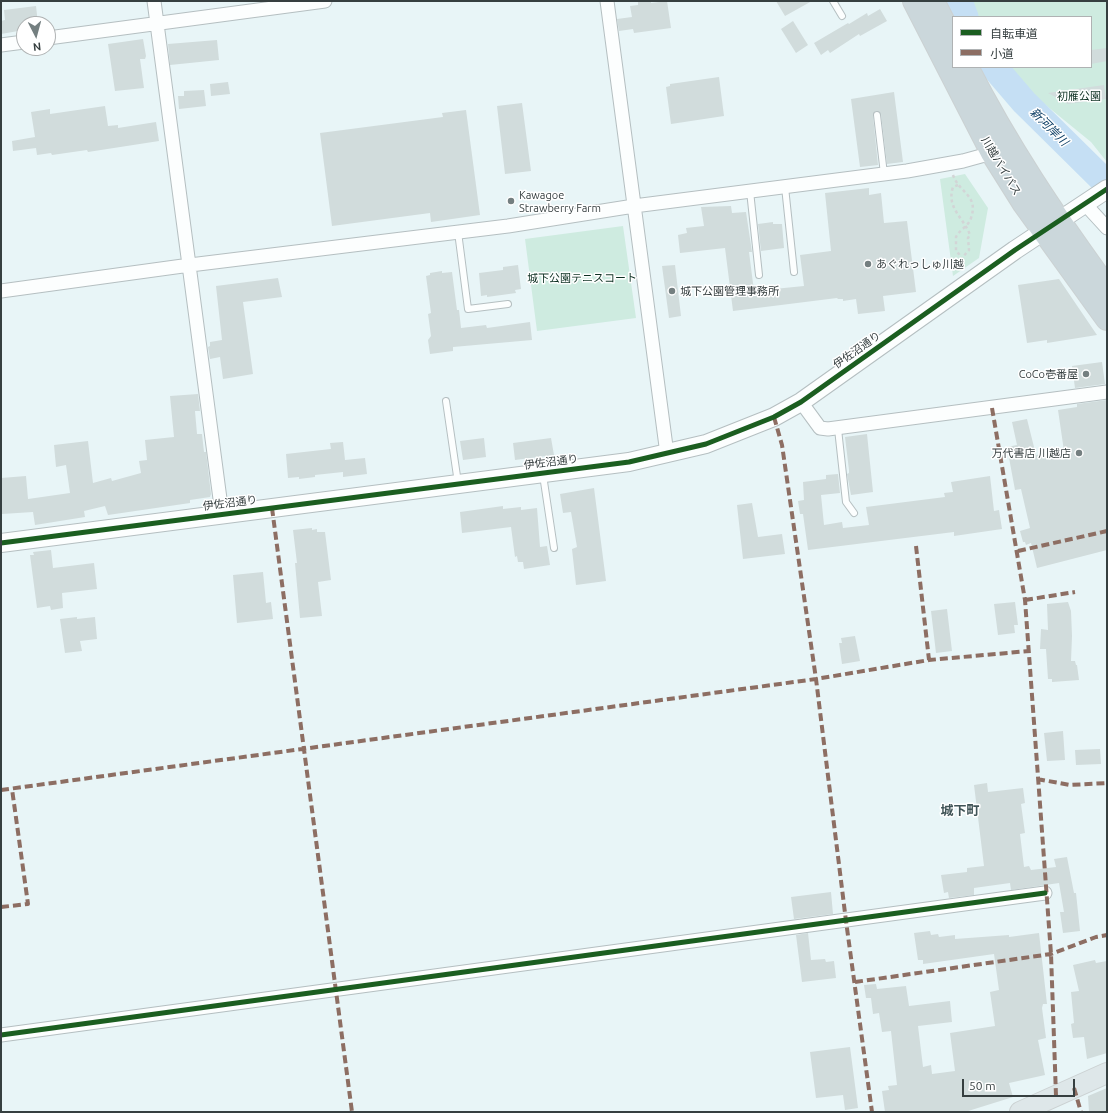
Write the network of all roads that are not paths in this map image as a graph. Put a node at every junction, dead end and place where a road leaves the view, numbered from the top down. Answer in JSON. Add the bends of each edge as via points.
{"nodes":[{"id":1,"x":154,"y":1,"type":"edge"},
{"id":2,"x":324,"y":1,"type":"edge"},
{"id":3,"x":607,"y":1,"type":"edge"},
{"id":4,"x":834,"y":1,"type":"edge"},
{"id":5,"x":914,"y":1,"type":"edge"},
{"id":6,"x":933,"y":1,"type":"edge"},
{"id":7,"x":842,"y":16,"type":"dead end"},
{"id":8,"x":158,"y":23,"type":"junction"},
{"id":9,"x":56,"y":37,"type":"edge"},
{"id":10,"x":952,"y":38,"type":"edge"},
{"id":11,"x":16,"y":43,"type":"edge"},
{"id":12,"x":1,"y":45,"type":"edge"},
{"id":13,"x":968,"y":68,"type":"edge"},
{"id":14,"x":877,"y":114,"type":"dead end"},
{"id":15,"x":992,"y":153,"type":"junction"},
{"id":16,"x":884,"y":174,"type":"junction"},
{"id":17,"x":785,"y":187,"type":"junction"},
{"id":18,"x":750,"y":191,"type":"junction"},
{"id":19,"x":1096,"y":197,"type":"edge"},
{"id":20,"x":634,"y":206,"type":"junction"},
{"id":21,"x":1051,"y":226,"type":"junction"},
{"id":22,"x":1107,"y":228,"type":"edge"},
{"id":23,"x":458,"y":232,"type":"junction"},
{"id":24,"x":190,"y":266,"type":"junction"},
{"id":25,"x":794,"y":272,"type":"dead end"},
{"id":26,"x":760,"y":275,"type":"dead end"},
{"id":27,"x":1107,"y":288,"type":"edge"},
{"id":28,"x":1,"y":291,"type":"edge"},
{"id":29,"x":508,"y":304,"type":"dead end"},
{"id":30,"x":1107,"y":320,"type":"edge"},
{"id":31,"x":1107,"y":392,"type":"edge"},
{"id":32,"x":446,"y":401,"type":"dead end"},
{"id":33,"x":800,"y":402,"type":"junction"},
{"id":34,"x":838,"y":429,"type":"junction"},
{"id":35,"x":667,"y":454,"type":"junction"},
{"id":36,"x":543,"y":473,"type":"junction"},
{"id":37,"x":458,"y":484,"type":"junction"},
{"id":38,"x":854,"y":513,"type":"dead end"},
{"id":39,"x":222,"y":514,"type":"junction"},
{"id":40,"x":1,"y":543,"type":"edge"},
{"id":41,"x":554,"y":548,"type":"dead end"},
{"id":42,"x":1046,"y":894,"type":"dead end"},
{"id":43,"x":1,"y":1035,"type":"edge"},
{"id":44,"x":1107,"y":1073,"type":"edge"},
{"id":45,"x":1020,"y":1112,"type":"edge"}],
"edges":[{"from":1,"to":8,"type":"street"},
{"from":2,"to":8,"type":"street"},
{"from":3,"to":20,"type":"street"},
{"from":4,"to":7,"type":"lane"},
{"from":5,"to":15,"type":"highway","name":"川越バイパス"},
{"from":6,"to":10,"type":"highway"},
{"from":8,"to":9,"type":"street"},
{"from":8,"to":24,"type":"street"},
{"from":11,"to":12,"type":"street"},
{"from":13,"to":21,"type":"highway","name":"川越バイパス"},
{"from":14,"to":16,"type":"lane"},
{"from":15,"to":16,"type":"street","via":[[963,161]]},
{"from":15,"to":21,"type":"highway","name":"川越バイパス"},
{"from":16,"to":17,"type":"street"},
{"from":17,"to":18,"type":"street"},
{"from":17,"to":25,"type":"lane"},
{"from":18,"to":20,"type":"street"},
{"from":18,"to":26,"type":"lane"},
{"from":19,"to":21,"type":"street","name":"伊佐沼通り"},
{"from":19,"to":22,"type":"street"},
{"from":20,"to":23,"type":"street"},
{"from":20,"to":35,"type":"street"},
{"from":21,"to":27,"type":"highway","name":"川越バイパス"},
{"from":21,"to":30,"type":"highway","name":"川越バイパス"},
{"from":21,"to":33,"type":"street","name":"伊佐沼通り"},
{"from":23,"to":24,"type":"street"},
{"from":23,"to":29,"type":"lane","via":[[468,309]]},
{"from":24,"to":28,"type":"street"},
{"from":24,"to":39,"type":"street"},
{"from":31,"to":34,"type":"street"},
{"from":32,"to":37,"type":"lane"},
{"from":33,"to":34,"type":"street","via":[[820,428]]},
{"from":33,"to":35,"type":"street","name":"伊佐沼通り","via":[[774,417],[706,444]]},
{"from":34,"to":38,"type":"lane","via":[[846,502]]},
{"from":35,"to":36,"type":"street","name":"伊佐沼通り","via":[[629,462]]},
{"from":36,"to":37,"type":"street","name":"伊佐沼通り"},
{"from":36,"to":41,"type":"lane"},
{"from":37,"to":39,"type":"street","name":"伊佐沼通り"},
{"from":39,"to":40,"type":"street","name":"伊佐沼通り"},
{"from":42,"to":43,"type":"street"},
{"from":44,"to":45,"type":"main road"}]}
